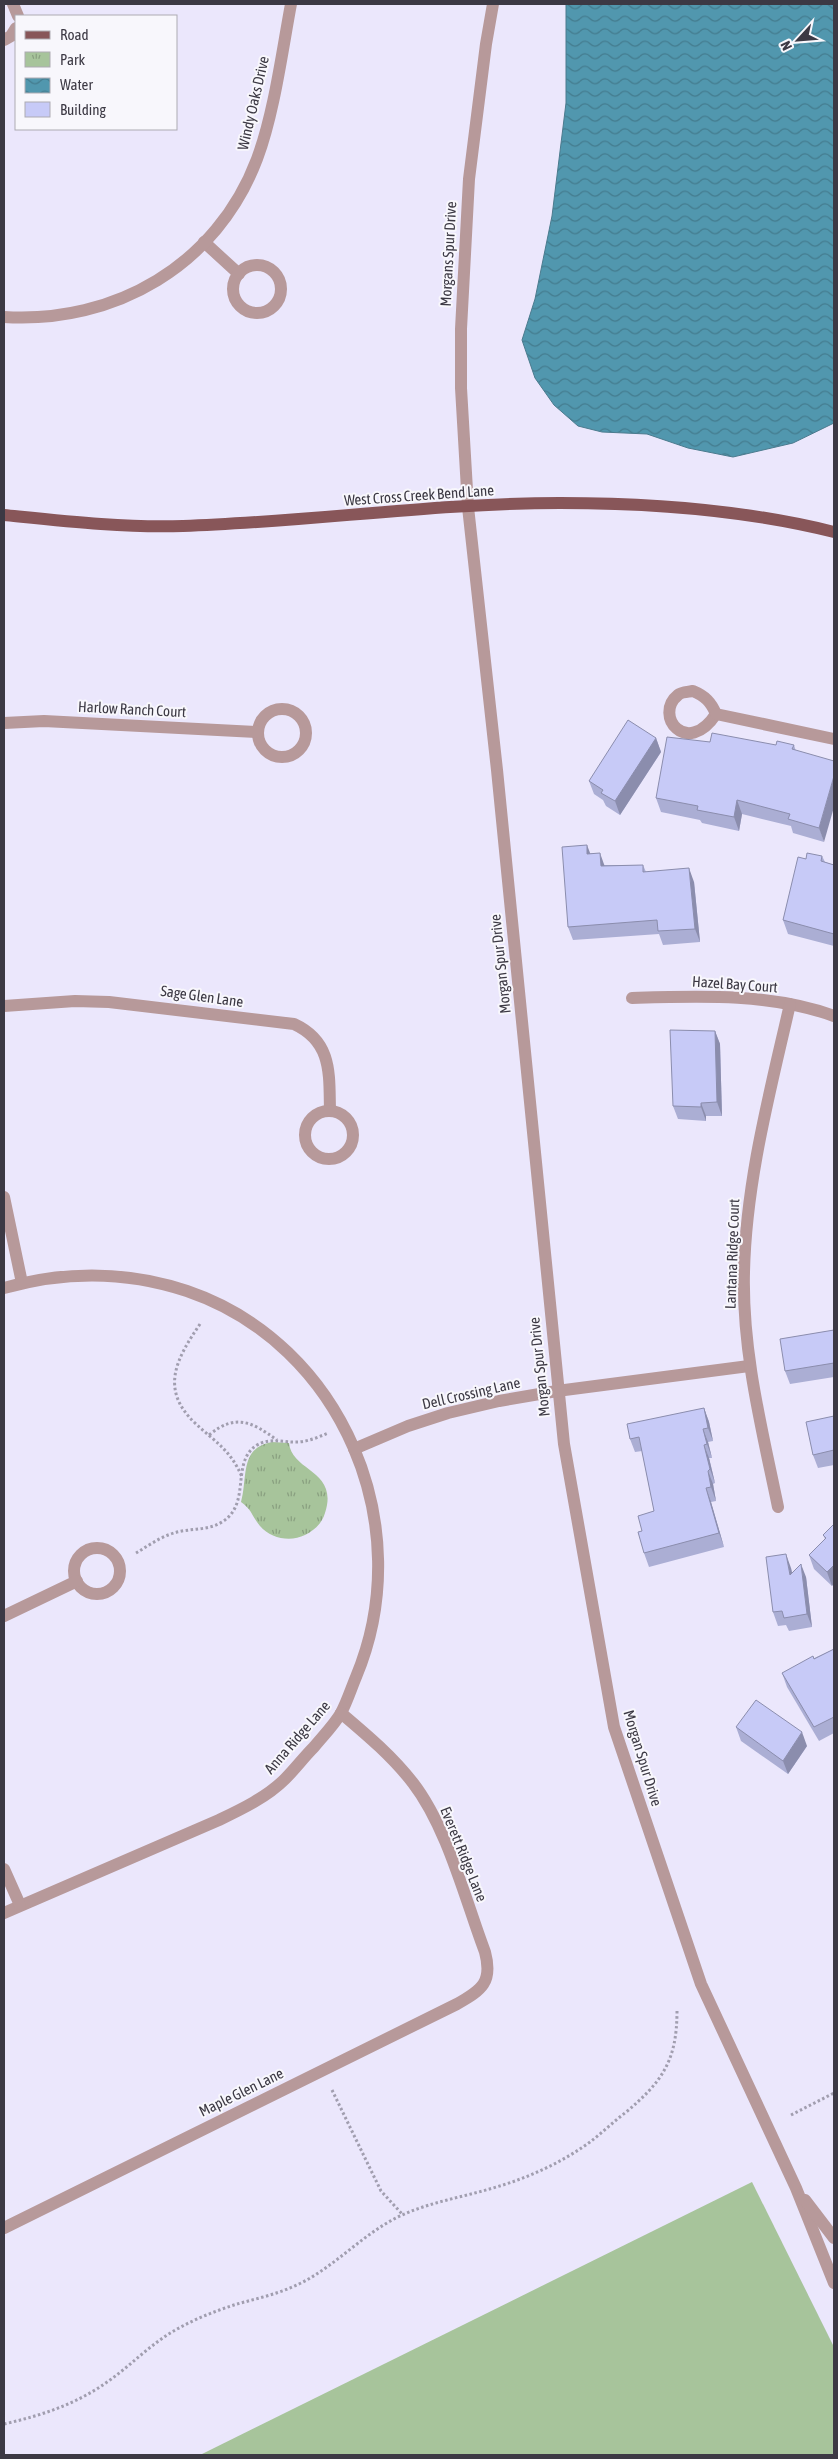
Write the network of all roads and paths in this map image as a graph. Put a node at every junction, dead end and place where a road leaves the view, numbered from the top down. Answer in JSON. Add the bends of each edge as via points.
{"nodes":[{"id":1,"x":291,"y":4,"type":"edge"},
{"id":2,"x":494,"y":4,"type":"edge"},
{"id":3,"x":15,"y":30,"type":"edge"},
{"id":4,"x":4,"y":40,"type":"edge"},
{"id":5,"x":204,"y":242,"type":"junction"},
{"id":6,"x":239,"y":274,"type":"dead end"},
{"id":7,"x":4,"y":317,"type":"edge"},
{"id":8,"x":468,"y":507,"type":"junction"},
{"id":9,"x":4,"y":515,"type":"edge"},
{"id":10,"x":834,"y":532,"type":"edge"},
{"id":11,"x":716,"y":714,"type":"dead end"},
{"id":12,"x":4,"y":723,"type":"edge"},
{"id":13,"x":258,"y":732,"type":"dead end"},
{"id":14,"x":834,"y":740,"type":"edge"},
{"id":15,"x":632,"y":998,"type":"dead end"},
{"id":16,"x":790,"y":1004,"type":"junction"},
{"id":17,"x":4,"y":1006,"type":"edge"},
{"id":18,"x":834,"y":1016,"type":"edge"},
{"id":19,"x":330,"y":1111,"type":"dead end"},
{"id":20,"x":4,"y":1198,"type":"edge"},
{"id":21,"x":22,"y":1283,"type":"junction"},
{"id":22,"x":4,"y":1288,"type":"edge"},
{"id":23,"x":200,"y":1324,"type":"dead end"},
{"id":24,"x":749,"y":1366,"type":"junction"},
{"id":25,"x":557,"y":1391,"type":"junction"},
{"id":26,"x":331,"y":1431,"type":"dead end"},
{"id":27,"x":209,"y":1435,"type":"junction"},
{"id":28,"x":277,"y":1440,"type":"junction"},
{"id":29,"x":354,"y":1449,"type":"junction"},
{"id":30,"x":242,"y":1478,"type":"junction"},
{"id":31,"x":778,"y":1507,"type":"dead end"},
{"id":32,"x":136,"y":1553,"type":"dead end"},
{"id":33,"x":77,"y":1582,"type":"dead end"},
{"id":34,"x":4,"y":1616,"type":"edge"},
{"id":35,"x":341,"y":1714,"type":"junction"},
{"id":36,"x":4,"y":1869,"type":"edge"},
{"id":37,"x":20,"y":1905,"type":"junction"},
{"id":38,"x":4,"y":1913,"type":"edge"},
{"id":39,"x":486,"y":1979,"type":"joint"},
{"id":40,"x":677,"y":2011,"type":"dead end"},
{"id":41,"x":332,"y":2090,"type":"dead end"},
{"id":42,"x":834,"y":2093,"type":"edge"},
{"id":43,"x":790,"y":2115,"type":"dead end"},
{"id":44,"x":796,"y":2188,"type":"junction"},
{"id":45,"x":402,"y":2215,"type":"junction"},
{"id":46,"x":4,"y":2228,"type":"edge"},
{"id":47,"x":834,"y":2238,"type":"edge"},
{"id":48,"x":834,"y":2283,"type":"edge"},
{"id":49,"x":4,"y":2424,"type":"edge"}],
"edges":[{"from":1,"to":5,"type":"street","name":"Windy Oaks Drive","via":[[257,159],[227,215]]},
{"from":2,"to":8,"type":"street","name":"Morgans Spur Drive","via":[[472,150],[464,248],[460,329]]},
{"from":3,"to":4,"type":"street"},
{"from":5,"to":6,"type":"street"},
{"from":5,"to":7,"type":"street","name":"Windy Oaks Drive","via":[[169,274],[106,305],[62,316]]},
{"from":8,"to":9,"type":"main road","name":"West Cross Creek Bend Lane","via":[[182,526],[88,524]]},
{"from":8,"to":10,"type":"main road","name":"West Cross Creek Bend Lane","via":[[559,503],[636,506],[726,513],[798,523]]},
{"from":8,"to":25,"type":"street","name":"Morgan Spur Drive","via":[[497,770]]},
{"from":11,"to":14,"type":"street"},
{"from":12,"to":13,"type":"street","name":"Harlow Ranch Court","via":[[62,721]]},
{"from":15,"to":16,"type":"street","name":"Hazel Bay Court","via":[[704,996]]},
{"from":16,"to":18,"type":"street","name":"Hazel Bay Court"},
{"from":16,"to":24,"type":"street","name":"Lantana Ridge Court","via":[[749,1201],[744,1272]]},
{"from":17,"to":19,"type":"street","name":"Sage Glen Lane","via":[[109,1002],[294,1024],[312,1034],[326,1056]]},
{"from":20,"to":21,"type":"street"},
{"from":21,"to":22,"type":"street","name":"Anna Ridge Lane"},
{"from":21,"to":29,"type":"street","name":"Anna Ridge Lane","via":[[84,1275],[129,1278],[182,1290],[222,1307],[264,1333],[300,1367],[325,1398]]},
{"from":23,"to":27,"type":"path","via":[[180,1356],[174,1386],[185,1413]]},
{"from":24,"to":25,"type":"street","name":"Dell Crossing Lane"},
{"from":24,"to":31,"type":"street","name":"Lantana Ridge Court"},
{"from":25,"to":29,"type":"street","name":"Dell Crossing Lane","via":[[448,1413]]},
{"from":25,"to":44,"type":"street","name":"Morgan Spur Drive","via":[[614,1727],[701,1984]]},
{"from":26,"to":28,"type":"path","via":[[306,1441]]},
{"from":27,"to":28,"type":"path","via":[[229,1423],[246,1422]]},
{"from":27,"to":30,"type":"path","via":[[226,1449]]},
{"from":28,"to":30,"type":"path","via":[[252,1450],[246,1458]]},
{"from":29,"to":35,"type":"street","name":"Anna Ridge Lane","via":[[368,1484],[375,1516],[378,1587],[367,1648]]},
{"from":30,"to":32,"type":"path","via":[[239,1502],[227,1519],[211,1527],[175,1532]]},
{"from":33,"to":34,"type":"street"},
{"from":35,"to":37,"type":"street","name":"Anna Ridge Lane","via":[[284,1780],[253,1803]]},
{"from":35,"to":39,"type":"street","name":"Everett Ridge Lane","via":[[400,1768],[432,1816],[485,1952],[488,1963]]},
{"from":36,"to":37,"type":"street"},
{"from":37,"to":38,"type":"street","name":"Anna Ridge Lane"},
{"from":39,"to":46,"type":"street","name":"Maple Glen Lane","via":[[477,1992],[457,2004]]},
{"from":40,"to":45,"type":"path","via":[[675,2045],[667,2069],[650,2090],[591,2141],[535,2174]]},
{"from":41,"to":45,"type":"path","via":[[381,2191]]},
{"from":42,"to":43,"type":"path"},
{"from":44,"to":47,"type":"street","name":"Morgan Spur Drive"},
{"from":44,"to":48,"type":"street","name":"Morgan Spur Drive"},
{"from":45,"to":49,"type":"path","via":[[366,2235],[303,2282],[191,2322],[157,2342],[89,2394],[52,2412]]}]}
